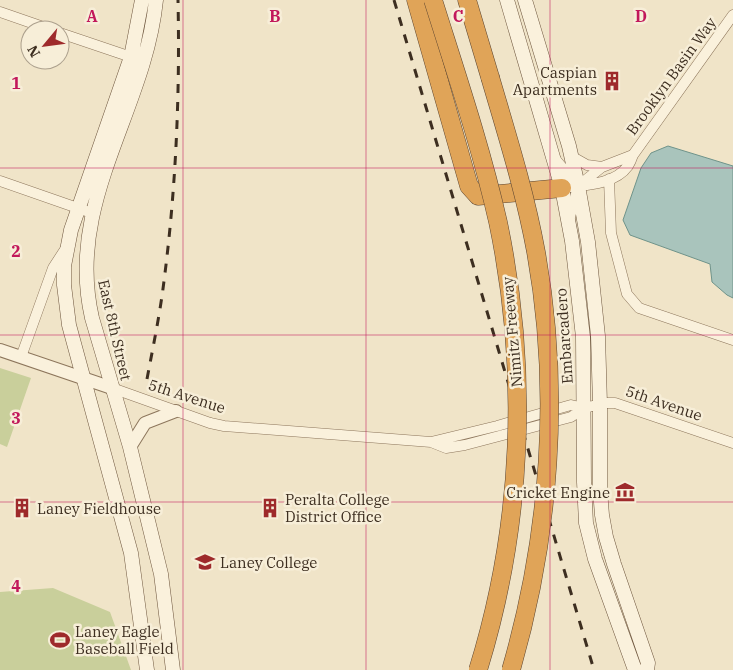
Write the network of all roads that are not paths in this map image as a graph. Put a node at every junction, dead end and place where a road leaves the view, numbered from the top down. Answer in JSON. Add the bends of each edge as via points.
{"nodes":[{"id":1,"x":142,"y":0,"type":"edge"},
{"id":2,"x":156,"y":0,"type":"edge"},
{"id":3,"x":416,"y":0,"type":"edge"},
{"id":4,"x":434,"y":0,"type":"edge"},
{"id":5,"x":466,"y":0,"type":"edge"},
{"id":6,"x":507,"y":0,"type":"edge"},
{"id":7,"x":525,"y":0,"type":"edge"},
{"id":8,"x":0,"y":12,"type":"edge"},
{"id":9,"x":733,"y":15,"type":"edge"},
{"id":10,"x":23,"y":20,"type":"edge"},
{"id":11,"x":70,"y":36,"type":"edge"},
{"id":12,"x":137,"y":59,"type":"junction"},
{"id":13,"x":633,"y":155,"type":"junction"},
{"id":14,"x":572,"y":156,"type":"junction"},
{"id":15,"x":602,"y":167,"type":"junction"},
{"id":16,"x":609,"y":179,"type":"junction"},
{"id":17,"x":0,"y":181,"type":"edge"},
{"id":18,"x":570,"y":187,"type":"junction"},
{"id":19,"x":78,"y":208,"type":"junction"},
{"id":20,"x":92,"y":213,"type":"junction"},
{"id":21,"x":67,"y":246,"type":"junction"},
{"id":22,"x":733,"y":340,"type":"edge"},
{"id":23,"x":0,"y":350,"type":"edge"},
{"id":24,"x":22,"y":358,"type":"junction"},
{"id":25,"x":84,"y":378,"type":"junction"},
{"id":26,"x":112,"y":388,"type":"junction"},
{"id":27,"x":600,"y":404,"type":"junction"},
{"id":28,"x":584,"y":408,"type":"junction"},
{"id":29,"x":176,"y":411,"type":"junction"},
{"id":30,"x":733,"y":443,"type":"edge"},
{"id":31,"x":130,"y":447,"type":"junction"},
{"id":32,"x":147,"y":670,"type":"edge"},
{"id":33,"x":173,"y":670,"type":"edge"},
{"id":34,"x":478,"y":670,"type":"edge"},
{"id":35,"x":511,"y":670,"type":"edge"},
{"id":36,"x":635,"y":670,"type":"edge"},
{"id":37,"x":647,"y":670,"type":"edge"}],
"edges":[{"from":1,"to":12,"type":"main road","name":"East 8th Street"},
{"from":2,"to":12,"type":"main road","name":"East 8th Street","via":[[153,27]]},
{"from":3,"to":18,"type":"highway","via":[[469,186],[478,196]]},
{"from":4,"to":34,"type":"highway","name":"Nimitz Freeway","bridge":true,"via":[[494,207],[509,284],[515,348],[517,434],[511,519],[500,582]]},
{"from":5,"to":35,"type":"highway","bridge":true,"via":[[528,212],[542,287],[548,357],[549,440],[544,503],[532,589]]},
{"from":6,"to":18,"type":"main road","name":"Embarcadero","via":[[552,156]]},
{"from":7,"to":14,"type":"main road","name":"Embarcadero"},
{"from":8,"to":10,"type":"street"},
{"from":9,"to":13,"type":"street","name":"Brooklyn Basin Way"},
{"from":11,"to":12,"type":"street"},
{"from":12,"to":19,"type":"main road","name":"East 8th Street"},
{"from":12,"to":20,"type":"main road","name":"East 8th Street"},
{"from":13,"to":15,"type":"street","name":"Brooklyn Basin Way"},
{"from":13,"to":16,"type":"street","name":"Brooklyn Basin Way","via":[[628,167]]},
{"from":14,"to":15,"type":"street","via":[[587,165]]},
{"from":14,"to":18,"type":"main road","name":"Embarcadero"},
{"from":15,"to":18,"type":"street","name":"Brooklyn Basin Way"},
{"from":16,"to":18,"type":"street","name":"Brooklyn Basin Way"},
{"from":16,"to":22,"type":"street","via":[[611,233],[627,294],[639,308]]},
{"from":17,"to":19,"type":"street"},
{"from":18,"to":27,"type":"main road","name":"Embarcadero","via":[[588,242],[598,336]]},
{"from":18,"to":28,"type":"main road","name":"Embarcadero","via":[[569,224],[581,317]]},
{"from":19,"to":20,"type":"street"},
{"from":19,"to":21,"type":"main road","name":"East 8th Street"},
{"from":20,"to":26,"type":"main road","name":"East 8th Street","via":[[86,247],[86,283],[92,318]]},
{"from":21,"to":24,"type":"street","name":"East 8th Street","via":[[53,268]]},
{"from":21,"to":25,"type":"main road","name":"East 8th Street","via":[[65,303]]},
{"from":23,"to":24,"type":"street","name":"5th Avenue"},
{"from":24,"to":25,"type":"street","name":"5th Avenue"},
{"from":25,"to":26,"type":"street","name":"5th Avenue"},
{"from":25,"to":32,"type":"main road","name":"East 8th Street","via":[[131,553]]},
{"from":26,"to":29,"type":"street","name":"5th Avenue"},
{"from":26,"to":31,"type":"main road","name":"East 8th Street"},
{"from":27,"to":28,"type":"street","name":"5th Avenue"},
{"from":27,"to":30,"type":"street","name":"5th Avenue","via":[[615,403]]},
{"from":27,"to":37,"type":"main road","name":"Embarcadero","via":[[602,515],[614,564],[648,663]]},
{"from":28,"to":29,"type":"street","name":"5th Avenue","via":[[571,405],[431,442],[224,426]]},
{"from":28,"to":36,"type":"main road","name":"Embarcadero","via":[[586,523],[595,559]]},
{"from":29,"to":31,"type":"street","via":[[145,424]]},
{"from":31,"to":33,"type":"main road","name":"East 8th Street","via":[[161,574]]}]}
